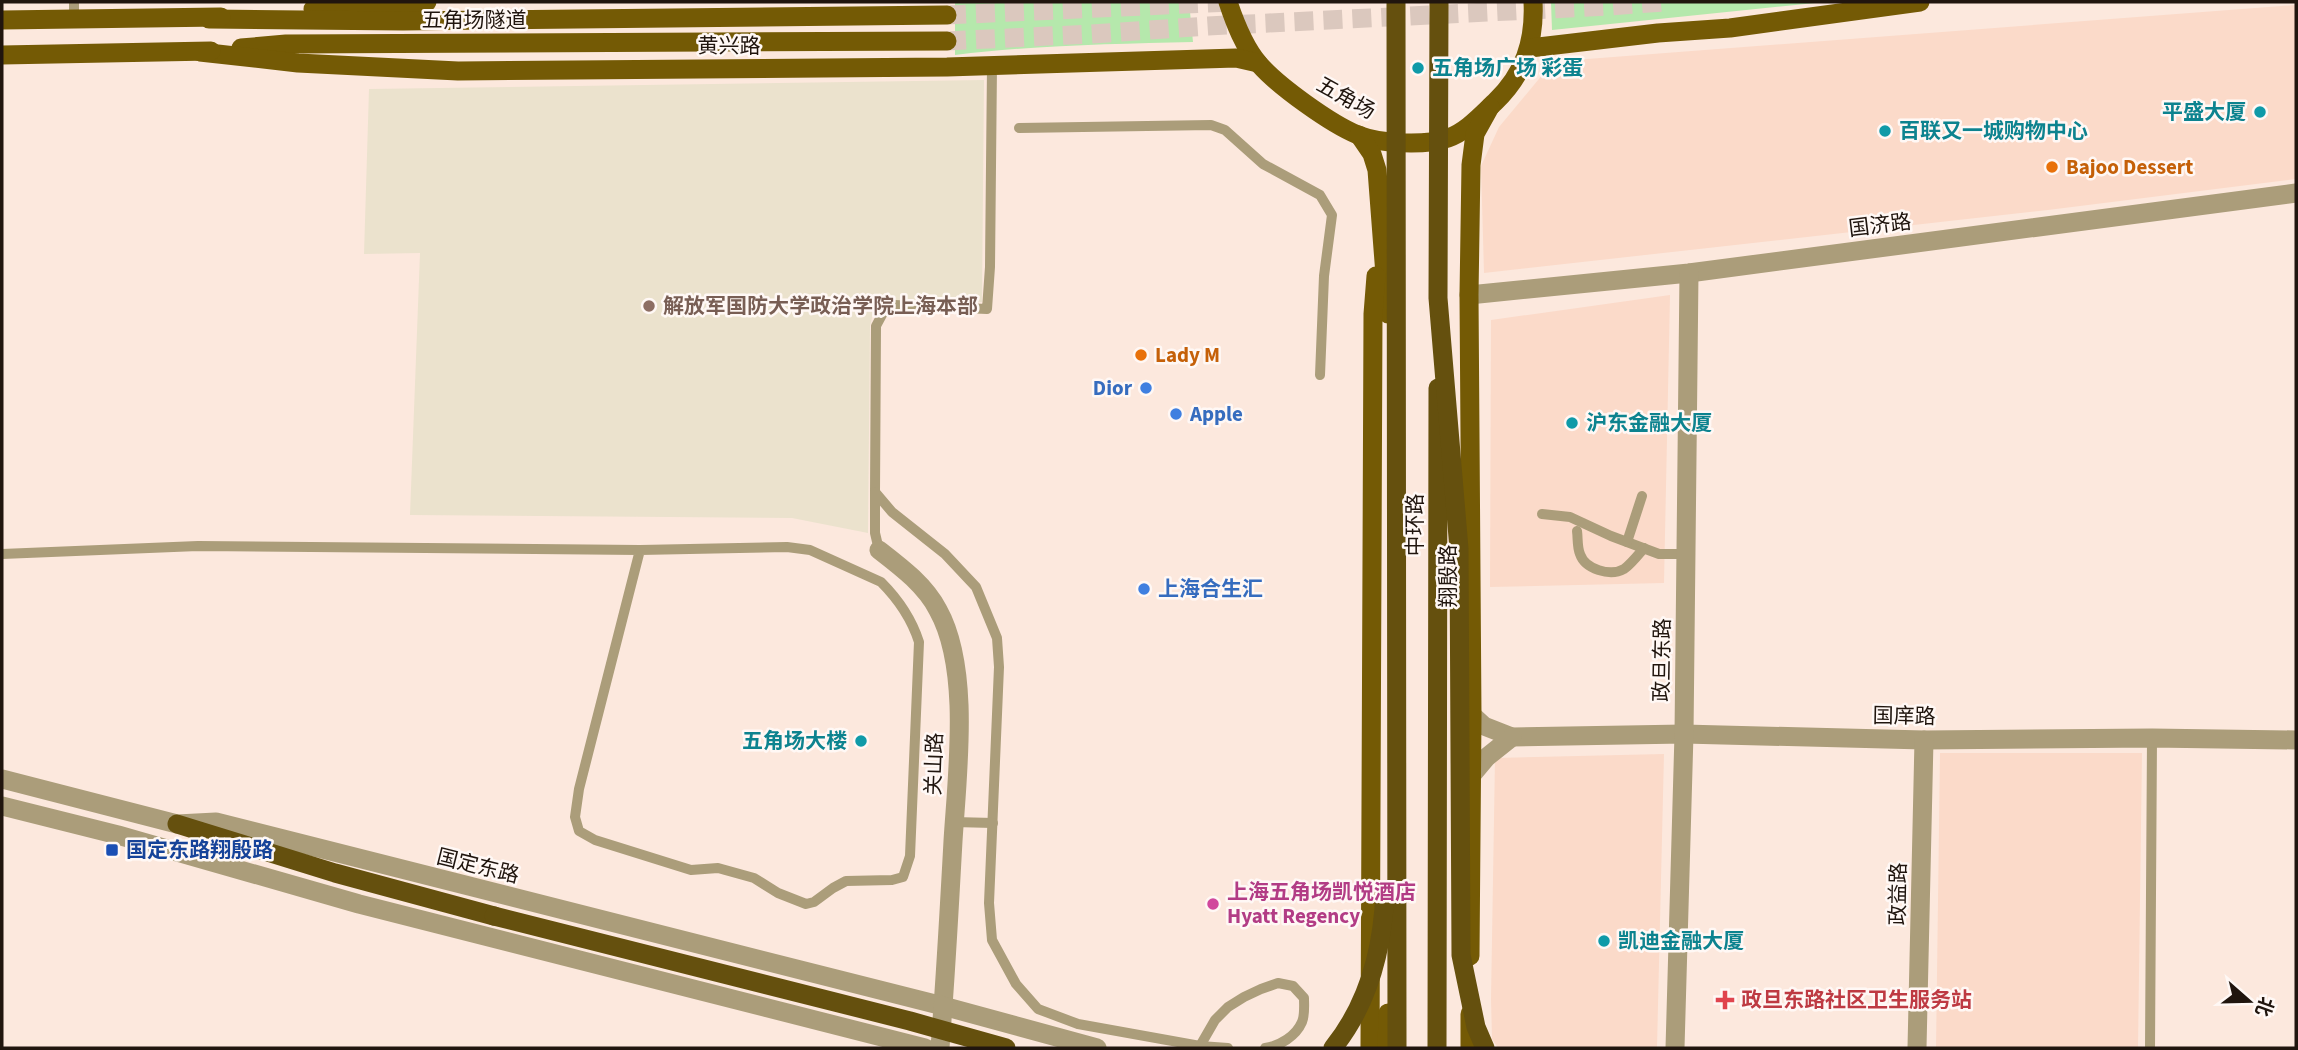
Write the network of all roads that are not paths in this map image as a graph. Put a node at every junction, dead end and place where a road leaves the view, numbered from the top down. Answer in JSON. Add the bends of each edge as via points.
{"nodes":[{"id":1,"x":1228,"y":2,"type":"edge"},
{"id":2,"x":1396,"y":2,"type":"edge"},
{"id":3,"x":1439,"y":2,"type":"edge"},
{"id":4,"x":1533,"y":2,"type":"edge"},
{"id":5,"x":1920,"y":2,"type":"edge"},
{"id":6,"x":417,"y":3,"type":"edge"},
{"id":7,"x":74,"y":10,"type":"edge"},
{"id":8,"x":947,"y":15,"type":"tunnel mouth"},
{"id":9,"x":209,"y":19,"type":"junction"},
{"id":10,"x":2,"y":20,"type":"edge"},
{"id":11,"x":947,"y":41,"type":"tunnel mouth"},
{"id":12,"x":1530,"y":48,"type":"junction"},
{"id":13,"x":200,"y":52,"type":"junction"},
{"id":14,"x":2,"y":55,"type":"edge"},
{"id":15,"x":1258,"y":63,"type":"junction"},
{"id":16,"x":992,"y":66,"type":"junction"},
{"id":17,"x":1490,"y":107,"type":"junction"},
{"id":18,"x":1019,"y":128,"type":"dead end"},
{"id":19,"x":1359,"y":135,"type":"junction"},
{"id":20,"x":2296,"y":193,"type":"edge"},
{"id":21,"x":1381,"y":205,"type":"junction"},
{"id":22,"x":1689,"y":272,"type":"junction"},
{"id":23,"x":1469,"y":295,"type":"junction"},
{"id":24,"x":1438,"y":298,"type":"junction"},
{"id":25,"x":1396,"y":299,"type":"junction"},
{"id":26,"x":1320,"y":375,"type":"dead end"},
{"id":27,"x":875,"y":492,"type":"junction"},
{"id":28,"x":1642,"y":496,"type":"dead end"},
{"id":29,"x":1542,"y":514,"type":"dead end"},
{"id":30,"x":1577,"y":531,"type":"dead end"},
{"id":31,"x":1627,"y":542,"type":"junction"},
{"id":32,"x":1644,"y":548,"type":"junction"},
{"id":33,"x":639,"y":550,"type":"junction"},
{"id":34,"x":879,"y":550,"type":"joint"},
{"id":35,"x":2,"y":554,"type":"edge"},
{"id":36,"x":1686,"y":554,"type":"junction"},
{"id":37,"x":1472,"y":715,"type":"junction"},
{"id":38,"x":1684,"y":734,"type":"junction"},
{"id":39,"x":1512,"y":737,"type":"junction"},
{"id":40,"x":2152,"y":738,"type":"junction"},
{"id":41,"x":1924,"y":740,"type":"junction"},
{"id":42,"x":2296,"y":740,"type":"edge"},
{"id":43,"x":1471,"y":776,"type":"junction"},
{"id":44,"x":2,"y":779,"type":"edge"},
{"id":45,"x":2,"y":806,"type":"edge"},
{"id":46,"x":954,"y":822,"type":"junction"},
{"id":47,"x":993,"y":822,"type":"junction"},
{"id":48,"x":177,"y":824,"type":"junction"},
{"id":49,"x":943,"y":1006,"type":"junction"},
{"id":50,"x":1163,"y":1044,"type":"edge"},
{"id":51,"x":1200,"y":1046,"type":"junction"},
{"id":52,"x":925,"y":1048,"type":"edge"},
{"id":53,"x":940,"y":1048,"type":"edge"},
{"id":54,"x":1006,"y":1048,"type":"edge"},
{"id":55,"x":1097,"y":1048,"type":"edge"},
{"id":56,"x":1228,"y":1048,"type":"edge"},
{"id":57,"x":1265,"y":1048,"type":"edge"},
{"id":58,"x":1333,"y":1048,"type":"edge"},
{"id":59,"x":1370,"y":1048,"type":"edge"},
{"id":60,"x":1387,"y":1048,"type":"edge"},
{"id":61,"x":1397,"y":1048,"type":"edge"},
{"id":62,"x":1437,"y":1048,"type":"edge"},
{"id":63,"x":1470,"y":1048,"type":"edge"},
{"id":64,"x":1485,"y":1048,"type":"edge"},
{"id":65,"x":1675,"y":1048,"type":"edge"},
{"id":66,"x":1917,"y":1048,"type":"edge"},
{"id":67,"x":2150,"y":1048,"type":"edge"}],
"edges":[{"from":1,"to":15,"type":"main road","name":"五角场"},
{"from":2,"to":25,"type":"highway","name":"中环路","bridge":true},
{"from":3,"to":24,"type":"highway","name":"中环路","bridge":true},
{"from":4,"to":12,"type":"main road","name":"五角场"},
{"from":5,"to":12,"type":"main road","via":[[1730,28]]},
{"from":6,"to":9,"type":"main road"},
{"from":7,"to":9,"type":"main road"},
{"from":7,"to":10,"type":"main road"},
{"from":8,"to":9,"type":"main road","name":"五角场隧道"},
{"from":11,"to":13,"type":"main road","name":"五角场隧道","via":[[286,44]]},
{"from":12,"to":17,"type":"main road","name":"五角场","via":[[1520,72]]},
{"from":13,"to":14,"type":"main road","name":"五角场隧道"},
{"from":13,"to":16,"type":"main road","name":"黄兴路","via":[[298,63],[458,71]]},
{"from":15,"to":16,"type":"main road","name":"黄兴路","via":[[1236,58]]},
{"from":15,"to":19,"type":"main road","name":"五角场","via":[[1308,106]]},
{"from":16,"to":27,"type":"lane","via":[[987,309],[895,306],[883,313],[876,326]]},
{"from":17,"to":19,"type":"main road","name":"五角场","via":[[1448,138],[1397,142]]},
{"from":17,"to":23,"type":"main road","name":"翔殷路","via":[[1475,134],[1471,155]]},
{"from":18,"to":26,"type":"lane","via":[[1211,125],[1225,130],[1263,164],[1320,195],[1332,215]]},
{"from":19,"to":21,"type":"main road","via":[[1377,170]]},
{"from":20,"to":22,"type":"street","name":"国济路"},
{"from":21,"to":59,"type":"main road","via":[[1373,314]]},
{"from":21,"to":60,"type":"main road","via":[[1392,490]]},
{"from":22,"to":23,"type":"street","name":"国济路"},
{"from":22,"to":36,"type":"street","name":"政旦东路"},
{"from":23,"to":37,"type":"main road","name":"翔殷路"},
{"from":24,"to":62,"type":"highway","name":"中环路","bridge":true},
{"from":24,"to":64,"type":"highway","bridge":true,"via":[[1459,550],[1461,955]]},
{"from":25,"to":58,"type":"highway","bridge":true,"via":[[1386,563],[1384,912],[1381,944],[1364,997]]},
{"from":25,"to":61,"type":"highway","name":"中环路","bridge":true},
{"from":27,"to":34,"type":"lane"},
{"from":27,"to":47,"type":"lane","via":[[891,512],[969,579],[988,612],[999,667]]},
{"from":28,"to":31,"type":"lane"},
{"from":29,"to":31,"type":"lane","via":[[1570,517]]},
{"from":30,"to":32,"type":"lane","via":[[1584,562],[1606,572],[1625,568]]},
{"from":31,"to":32,"type":"lane"},
{"from":32,"to":36,"type":"lane","via":[[1659,554]]},
{"from":33,"to":33,"type":"lane","via":[[579,789],[575,817],[579,831],[691,870],[718,869],[754,878],[806,904],[846,881],[904,877],[910,856],[919,642],[889,590],[881,582],[810,551],[787,547]]},
{"from":33,"to":35,"type":"lane","via":[[198,546]]},
{"from":34,"to":46,"type":"street","name":"关山路","via":[[920,585],[939,611],[954,654],[959,706]]},
{"from":36,"to":38,"type":"street","name":"政旦东路"},
{"from":37,"to":39,"type":"street","name":"国庠路","via":[[1484,726]]},
{"from":37,"to":43,"type":"main road","name":"翔殷路"},
{"from":38,"to":39,"type":"street","name":"国庠路"},
{"from":38,"to":41,"type":"street","name":"国庠路"},
{"from":38,"to":65,"type":"street","name":"政旦东路"},
{"from":39,"to":43,"type":"street"},
{"from":40,"to":41,"type":"street","name":"国庠路"},
{"from":40,"to":42,"type":"street","name":"国庠路"},
{"from":40,"to":67,"type":"lane"},
{"from":41,"to":66,"type":"street","name":"政益路"},
{"from":43,"to":63,"type":"main road","name":"翔殷路"},
{"from":44,"to":48,"type":"street","name":"国定东路"},
{"from":45,"to":52,"type":"street","via":[[359,904]]},
{"from":46,"to":47,"type":"lane"},
{"from":46,"to":49,"type":"street","name":"关山路"},
{"from":47,"to":50,"type":"lane","via":[[992,940],[1016,984],[1038,1009],[1078,1024]]},
{"from":48,"to":49,"type":"street","name":"国定东路","via":[[216,822]]},
{"from":48,"to":54,"type":"highway","bridge":true,"via":[[494,916]]},
{"from":49,"to":53,"type":"street","name":"关山路"},
{"from":49,"to":55,"type":"street","name":"国定东路"},
{"from":50,"to":51,"type":"lane"},
{"from":51,"to":56,"type":"lane"},
{"from":51,"to":57,"type":"lane","via":[[1215,1020],[1244,997],[1278,983],[1293,986],[1304,998],[1303,1021],[1290,1038]]}]}
